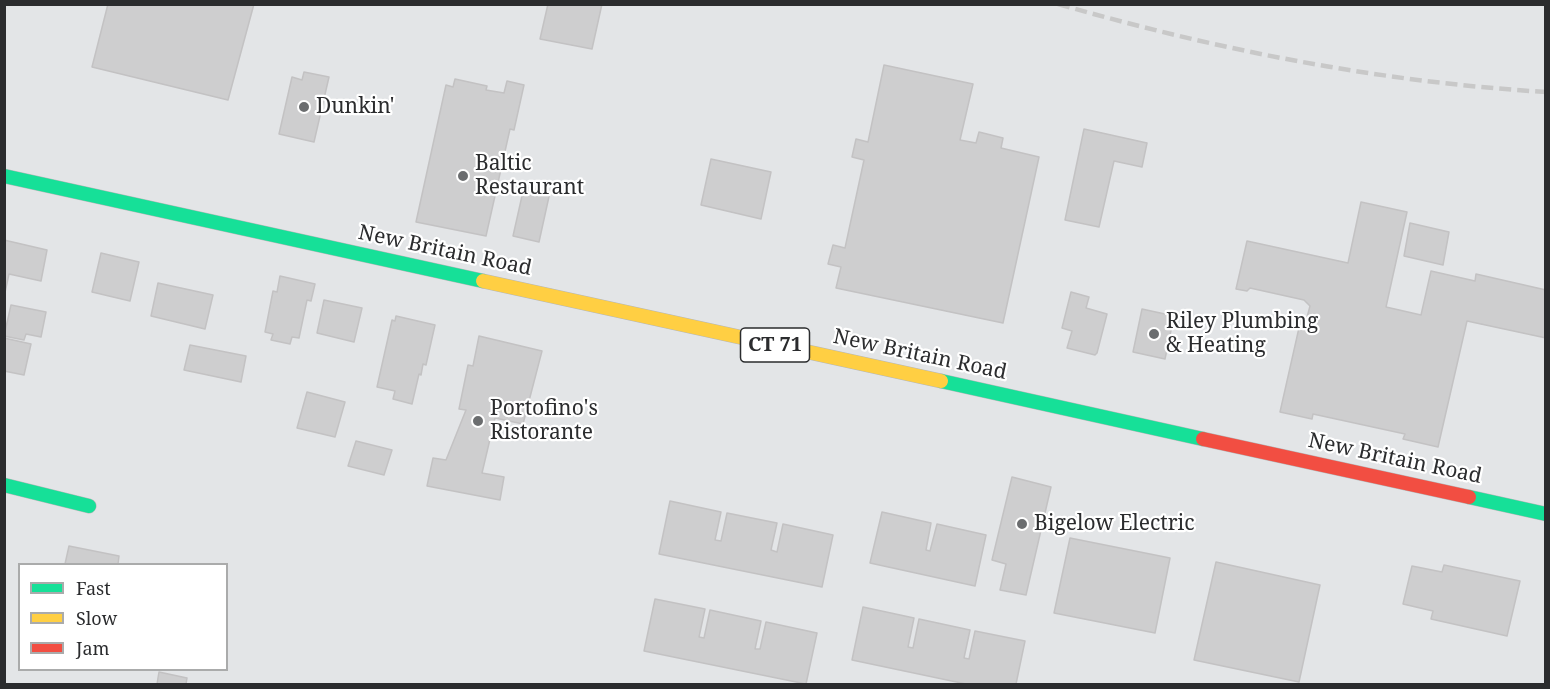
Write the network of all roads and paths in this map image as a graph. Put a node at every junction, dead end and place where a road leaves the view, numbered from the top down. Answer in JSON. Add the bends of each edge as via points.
{"nodes":[{"id":1,"x":4,"y":176,"type":"edge"},
{"id":2,"x":4,"y":485,"type":"edge"},
{"id":3,"x":89,"y":506,"type":"dead end"},
{"id":4,"x":1545,"y":513,"type":"edge"}],
"edges":[{"from":1,"to":4,"type":"main road","name":"New Britain Road","number":"CT 71"},
{"from":2,"to":3,"type":"main road"}]}
